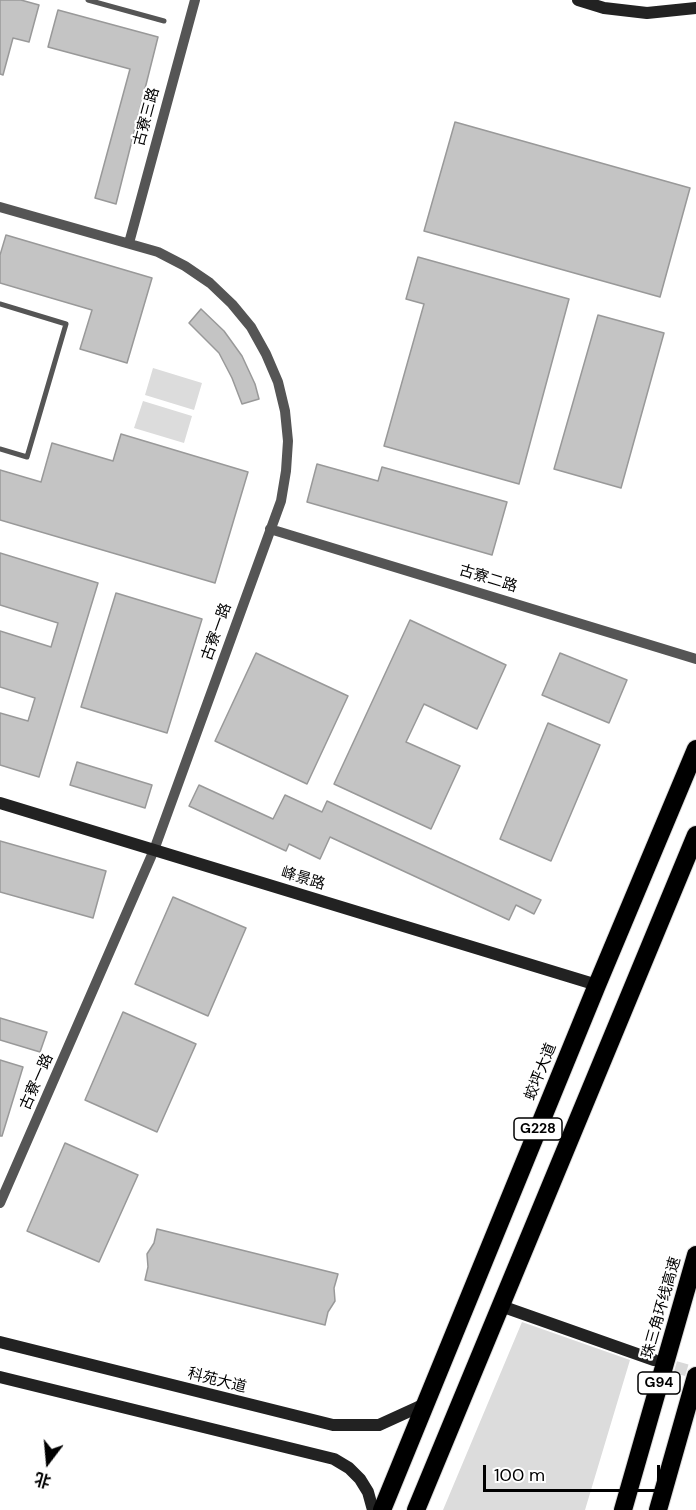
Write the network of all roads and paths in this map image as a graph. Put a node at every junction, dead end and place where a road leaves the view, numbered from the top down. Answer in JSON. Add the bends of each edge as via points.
{"nodes":[{"id":1,"x":88,"y":0,"type":"edge"},
{"id":2,"x":195,"y":0,"type":"edge"},
{"id":3,"x":579,"y":0,"type":"edge"},
{"id":4,"x":696,"y":8,"type":"edge"},
{"id":5,"x":164,"y":21,"type":"dead end"},
{"id":6,"x":0,"y":207,"type":"edge"},
{"id":7,"x":129,"y":243,"type":"junction"},
{"id":8,"x":0,"y":304,"type":"edge"},
{"id":9,"x":0,"y":449,"type":"edge"},
{"id":10,"x":270,"y":529,"type":"junction"},
{"id":11,"x":696,"y":658,"type":"edge"},
{"id":12,"x":696,"y":749,"type":"edge"},
{"id":13,"x":0,"y":803,"type":"edge"},
{"id":14,"x":696,"y":835,"type":"edge"},
{"id":15,"x":154,"y":850,"type":"junction"},
{"id":16,"x":597,"y":985,"type":"junction"},
{"id":17,"x":0,"y":1203,"type":"edge"},
{"id":18,"x":696,"y":1255,"type":"edge"},
{"id":19,"x":501,"y":1306,"type":"junction"},
{"id":20,"x":0,"y":1342,"type":"edge"},
{"id":21,"x":654,"y":1360,"type":"tunnel mouth"},
{"id":22,"x":696,"y":1376,"type":"edge"},
{"id":23,"x":0,"y":1377,"type":"edge"},
{"id":24,"x":425,"y":1404,"type":"junction"},
{"id":25,"x":373,"y":1510,"type":"edge"},
{"id":26,"x":382,"y":1510,"type":"edge"},
{"id":27,"x":417,"y":1510,"type":"edge"},
{"id":28,"x":622,"y":1510,"type":"edge"},
{"id":29,"x":658,"y":1510,"type":"edge"}],
"edges":[{"from":1,"to":5,"type":"lane"},
{"from":2,"to":7,"type":"street","name":"古寮三路"},
{"from":3,"to":4,"type":"street","via":[[626,11]]},
{"from":6,"to":7,"type":"street","name":"古寮一路"},
{"from":7,"to":10,"type":"street","name":"古寮一路","via":[[158,252],[210,283],[251,327],[266,354],[278,382],[288,441],[280,501]]},
{"from":8,"to":9,"type":"lane","via":[[66,324],[27,457]]},
{"from":10,"to":11,"type":"street","name":"古寮二路"},
{"from":10,"to":15,"type":"street","name":"古寮一路"},
{"from":12,"to":16,"type":"highway","name":"蛟坪大道","number":"G228"},
{"from":13,"to":15,"type":"street","name":"峰景路"},
{"from":14,"to":19,"type":"highway","number":"G228"},
{"from":15,"to":16,"type":"street","name":"峰景路"},
{"from":15,"to":17,"type":"street","name":"古寮一路"},
{"from":16,"to":24,"type":"highway","name":"蛟坪大道","number":"G228"},
{"from":18,"to":28,"type":"highway","name":"珠三角环线高速","number":"G94"},
{"from":19,"to":21,"type":"street"},
{"from":19,"to":27,"type":"highway","number":"G228"},
{"from":20,"to":24,"type":"street","name":"科苑大道","via":[[333,1425],[379,1425]]},
{"from":22,"to":29,"type":"highway","number":"G94"},
{"from":23,"to":25,"type":"street","via":[[334,1459],[360,1479]]},
{"from":24,"to":26,"type":"highway","name":"蛟坪大道","number":"G228"}]}
